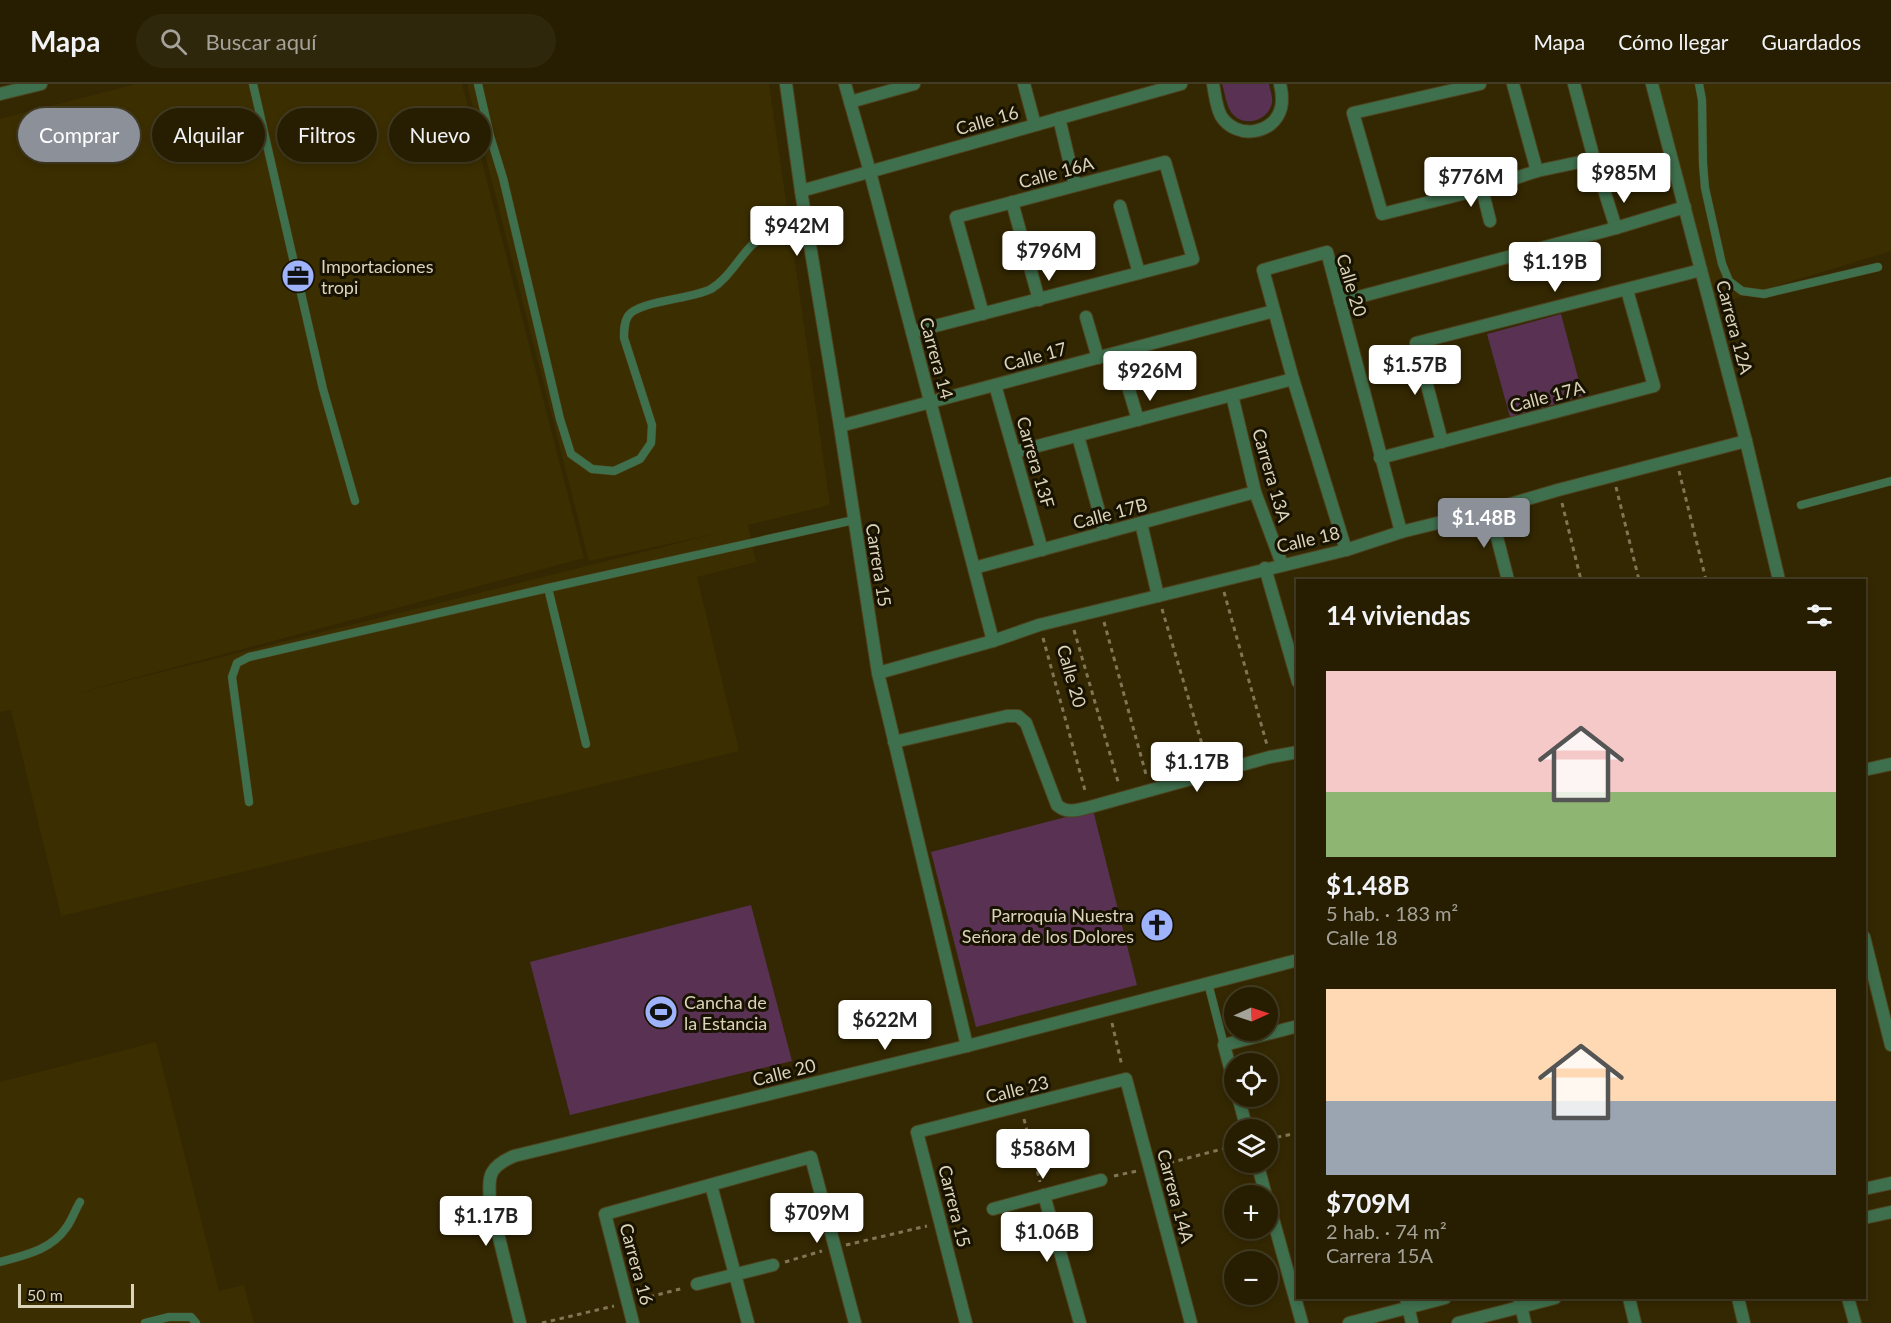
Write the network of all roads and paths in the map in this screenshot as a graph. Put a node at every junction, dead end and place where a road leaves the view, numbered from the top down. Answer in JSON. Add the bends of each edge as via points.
{"nodes":[{"id":1,"x":41,"y":84,"type":"edge"},
{"id":2,"x":253,"y":84,"type":"edge"},
{"id":3,"x":478,"y":84,"type":"edge"},
{"id":4,"x":786,"y":84,"type":"edge"},
{"id":5,"x":846,"y":84,"type":"edge"},
{"id":6,"x":914,"y":84,"type":"edge"},
{"id":7,"x":1024,"y":84,"type":"edge"},
{"id":8,"x":1181,"y":84,"type":"edge"},
{"id":9,"x":1213,"y":84,"type":"edge"},
{"id":10,"x":1280,"y":84,"type":"edge"},
{"id":11,"x":1480,"y":84,"type":"edge"},
{"id":12,"x":1513,"y":84,"type":"edge"},
{"id":13,"x":1574,"y":84,"type":"edge"},
{"id":14,"x":1652,"y":84,"type":"edge"},
{"id":15,"x":1699,"y":84,"type":"edge"},
{"id":16,"x":1147,"y":89,"type":"edge"},
{"id":17,"x":0,"y":94,"type":"edge"},
{"id":18,"x":850,"y":102,"type":"junction"},
{"id":19,"x":1059,"y":118,"type":"junction"},
{"id":20,"x":1035,"y":125,"type":"junction"},
{"id":21,"x":1537,"y":171,"type":"junction"},
{"id":22,"x":870,"y":172,"type":"junction"},
{"id":23,"x":1075,"y":185,"type":"junction"},
{"id":24,"x":1482,"y":189,"type":"junction"},
{"id":25,"x":1604,"y":190,"type":"dead end"},
{"id":26,"x":801,"y":191,"type":"junction"},
{"id":27,"x":1012,"y":202,"type":"junction"},
{"id":28,"x":1120,"y":206,"type":"dead end"},
{"id":29,"x":1685,"y":207,"type":"junction"},
{"id":30,"x":1490,"y":221,"type":"dead end"},
{"id":31,"x":807,"y":222,"type":"junction"},
{"id":32,"x":1616,"y":228,"type":"junction"},
{"id":33,"x":1878,"y":267,"type":"dead end"},
{"id":34,"x":1701,"y":270,"type":"junction"},
{"id":35,"x":1139,"y":273,"type":"junction"},
{"id":36,"x":1627,"y":290,"type":"junction"},
{"id":37,"x":1039,"y":300,"type":"junction"},
{"id":38,"x":1340,"y":302,"type":"junction"},
{"id":39,"x":1274,"y":311,"type":"junction"},
{"id":40,"x":983,"y":314,"type":"junction"},
{"id":41,"x":1086,"y":317,"type":"dead end"},
{"id":42,"x":912,"y":332,"type":"junction"},
{"id":43,"x":1118,"y":352,"type":"junction"},
{"id":44,"x":1098,"y":358,"type":"junction"},
{"id":45,"x":1293,"y":379,"type":"junction"},
{"id":46,"x":995,"y":385,"type":"junction"},
{"id":47,"x":1232,"y":395,"type":"junction"},
{"id":48,"x":930,"y":402,"type":"junction"},
{"id":49,"x":1138,"y":420,"type":"junction"},
{"id":50,"x":840,"y":426,"type":"junction"},
{"id":51,"x":1078,"y":436,"type":"junction"},
{"id":52,"x":1746,"y":441,"type":"junction"},
{"id":53,"x":1442,"y":442,"type":"junction"},
{"id":54,"x":1015,"y":452,"type":"junction"},
{"id":55,"x":1380,"y":458,"type":"junction"},
{"id":56,"x":1677,"y":460,"type":"junction"},
{"id":57,"x":1614,"y":477,"type":"junction"},
{"id":58,"x":1891,"y":481,"type":"edge"},
{"id":59,"x":1558,"y":490,"type":"junction"},
{"id":60,"x":1255,"y":492,"type":"junction"},
{"id":61,"x":355,"y":501,"type":"dead end"},
{"id":62,"x":1801,"y":505,"type":"dead end"},
{"id":63,"x":1491,"y":510,"type":"junction"},
{"id":64,"x":854,"y":520,"type":"junction"},
{"id":65,"x":1141,"y":523,"type":"junction"},
{"id":66,"x":1401,"y":532,"type":"junction"},
{"id":67,"x":1105,"y":533,"type":"junction"},
{"id":68,"x":1042,"y":550,"type":"junction"},
{"id":69,"x":1346,"y":550,"type":"junction"},
{"id":70,"x":1282,"y":564,"type":"junction"},
{"id":71,"x":974,"y":568,"type":"junction"},
{"id":72,"x":1265,"y":568,"type":"junction"},
{"id":73,"x":1221,"y":579,"type":"junction"},
{"id":74,"x":1508,"y":579,"type":"edge"},
{"id":75,"x":1581,"y":579,"type":"edge"},
{"id":76,"x":1640,"y":579,"type":"edge"},
{"id":77,"x":1706,"y":579,"type":"edge"},
{"id":78,"x":1779,"y":579,"type":"edge"},
{"id":79,"x":548,"y":588,"type":"junction"},
{"id":80,"x":1158,"y":596,"type":"junction"},
{"id":81,"x":1100,"y":609,"type":"junction"},
{"id":82,"x":1070,"y":617,"type":"junction"},
{"id":83,"x":1039,"y":625,"type":"junction"},
{"id":84,"x":993,"y":641,"type":"junction"},
{"id":85,"x":878,"y":673,"type":"junction"},
{"id":86,"x":1296,"y":674,"type":"edge"},
{"id":87,"x":894,"y":742,"type":"junction"},
{"id":88,"x":586,"y":744,"type":"dead end"},
{"id":89,"x":1296,"y":752,"type":"edge"},
{"id":90,"x":1270,"y":757,"type":"junction"},
{"id":91,"x":1891,"y":764,"type":"edge"},
{"id":92,"x":1866,"y":770,"type":"edge"},
{"id":93,"x":1210,"y":774,"type":"junction"},
{"id":94,"x":1150,"y":789,"type":"junction"},
{"id":95,"x":1123,"y":797,"type":"junction"},
{"id":96,"x":249,"y":802,"type":"dead end"},
{"id":97,"x":1090,"y":807,"type":"junction"},
{"id":98,"x":1866,"y":945,"type":"edge"},
{"id":99,"x":1296,"y":961,"type":"edge"},
{"id":100,"x":1208,"y":983,"type":"junction"},
{"id":101,"x":1108,"y":1009,"type":"junction"},
{"id":102,"x":1296,"y":1027,"type":"edge"},
{"id":103,"x":1224,"y":1045,"type":"junction"},
{"id":104,"x":1891,"y":1045,"type":"edge"},
{"id":105,"x":967,"y":1046,"type":"junction"},
{"id":106,"x":1226,"y":1053,"type":"edge"},
{"id":107,"x":1126,"y":1079,"type":"junction"},
{"id":108,"x":1021,"y":1107,"type":"junction"},
{"id":109,"x":917,"y":1132,"type":"joint"},
{"id":110,"x":1296,"y":1133,"type":"edge"},
{"id":111,"x":1278,"y":1137,"type":"edge"},
{"id":112,"x":1224,"y":1148,"type":"edge"},
{"id":113,"x":1150,"y":1167,"type":"junction"},
{"id":114,"x":1101,"y":1180,"type":"joint"},
{"id":115,"x":1891,"y":1182,"type":"edge"},
{"id":116,"x":711,"y":1185,"type":"junction"},
{"id":117,"x":1866,"y":1188,"type":"edge"},
{"id":118,"x":1044,"y":1196,"type":"junction"},
{"id":119,"x":80,"y":1202,"type":"dead end"},
{"id":120,"x":993,"y":1209,"type":"dead end"},
{"id":121,"x":1891,"y":1212,"type":"edge"},
{"id":122,"x":1866,"y":1218,"type":"edge"},
{"id":123,"x":940,"y":1223,"type":"junction"},
{"id":124,"x":1278,"y":1237,"type":"edge"},
{"id":125,"x":834,"y":1247,"type":"junction"},
{"id":126,"x":0,"y":1262,"type":"edge"},
{"id":127,"x":773,"y":1265,"type":"joint"},
{"id":128,"x":735,"y":1276,"type":"junction"},
{"id":129,"x":697,"y":1284,"type":"dead end"},
{"id":130,"x":1436,"y":1299,"type":"edge"},
{"id":131,"x":1547,"y":1299,"type":"edge"},
{"id":132,"x":1629,"y":1299,"type":"edge"},
{"id":133,"x":1738,"y":1299,"type":"edge"},
{"id":134,"x":1848,"y":1299,"type":"edge"},
{"id":135,"x":1407,"y":1302,"type":"edge"},
{"id":136,"x":1520,"y":1302,"type":"edge"},
{"id":137,"x":145,"y":1323,"type":"edge"},
{"id":138,"x":195,"y":1323,"type":"edge"},
{"id":139,"x":520,"y":1323,"type":"edge"},
{"id":140,"x":633,"y":1323,"type":"edge"},
{"id":141,"x":748,"y":1323,"type":"edge"},
{"id":142,"x":855,"y":1323,"type":"edge"},
{"id":143,"x":966,"y":1323,"type":"edge"},
{"id":144,"x":1080,"y":1323,"type":"edge"},
{"id":145,"x":1191,"y":1323,"type":"edge"},
{"id":146,"x":1302,"y":1323,"type":"edge"},
{"id":147,"x":1349,"y":1323,"type":"edge"},
{"id":148,"x":1412,"y":1323,"type":"edge"},
{"id":149,"x":1458,"y":1323,"type":"edge"},
{"id":150,"x":1525,"y":1323,"type":"edge"},
{"id":151,"x":1635,"y":1323,"type":"edge"},
{"id":152,"x":1744,"y":1323,"type":"edge"},
{"id":153,"x":1855,"y":1323,"type":"edge"}],
"edges":[{"from":1,"to":17,"type":"street"},
{"from":2,"to":61,"type":"lane","via":[[323,389]]},
{"from":3,"to":31,"type":"lane","via":[[560,419],[571,454],[592,469],[614,471],[640,459],[651,443],[652,425],[624,338],[624,325],[630,314],[711,289],[762,237]]},
{"from":4,"to":26,"type":"street","name":"Carrera 15"},
{"from":5,"to":18,"type":"street","name":"Carrera 14"},
{"from":6,"to":18,"type":"street"},
{"from":7,"to":20,"type":"street"},
{"from":8,"to":16,"type":"street","name":"Calle 16"},
{"from":9,"to":10,"type":"street","via":[[1222,117],[1231,127],[1251,132],[1266,128],[1278,116]]},
{"from":11,"to":24,"type":"street","via":[[1353,113],[1383,214]]},
{"from":12,"to":21,"type":"street"},
{"from":13,"to":21,"type":"street","via":[[1594,159]]},
{"from":14,"to":29,"type":"street","name":"Carrera 12A"},
{"from":15,"to":33,"type":"lane","via":[[1705,188],[1729,281],[1742,291],[1764,294]]},
{"from":16,"to":19,"type":"street","name":"Calle 16"},
{"from":18,"to":22,"type":"street","name":"Carrera 14"},
{"from":19,"to":20,"type":"street","name":"Calle 16"},
{"from":19,"to":23,"type":"street"},
{"from":20,"to":22,"type":"street","name":"Calle 16"},
{"from":21,"to":24,"type":"street"},
{"from":22,"to":26,"type":"street","name":"Calle 16"},
{"from":22,"to":42,"type":"street","name":"Carrera 14"},
{"from":23,"to":27,"type":"street","name":"Calle 16A"},
{"from":23,"to":35,"type":"street","name":"Calle 16A","via":[[1165,162],[1193,259]]},
{"from":24,"to":30,"type":"street"},
{"from":25,"to":32,"type":"street"},
{"from":26,"to":31,"type":"street","name":"Carrera 15"},
{"from":27,"to":37,"type":"street"},
{"from":27,"to":40,"type":"street","name":"Calle 16A","via":[[956,217]]},
{"from":28,"to":35,"type":"street"},
{"from":29,"to":32,"type":"street"},
{"from":29,"to":34,"type":"street","name":"Carrera 12A"},
{"from":31,"to":50,"type":"street","name":"Carrera 15"},
{"from":32,"to":38,"type":"street"},
{"from":34,"to":36,"type":"street"},
{"from":34,"to":52,"type":"street","name":"Carrera 12A"},
{"from":35,"to":37,"type":"street"},
{"from":36,"to":53,"type":"street","name":"Calle 17A","via":[[1654,386]]},
{"from":36,"to":53,"type":"street","via":[[1416,343]]},
{"from":37,"to":40,"type":"street"},
{"from":38,"to":39,"type":"street","name":"Calle 20","via":[[1327,252],[1263,270]]},
{"from":38,"to":55,"type":"street","name":"Calle 20"},
{"from":39,"to":43,"type":"street","name":"Calle 17"},
{"from":39,"to":45,"type":"street","name":"Calle 20"},
{"from":40,"to":42,"type":"street"},
{"from":41,"to":44,"type":"street"},
{"from":42,"to":48,"type":"street","name":"Carrera 14"},
{"from":43,"to":44,"type":"street","name":"Calle 17"},
{"from":43,"to":49,"type":"street"},
{"from":44,"to":46,"type":"street","name":"Calle 17"},
{"from":45,"to":47,"type":"street"},
{"from":45,"to":69,"type":"street","name":"Calle 20"},
{"from":46,"to":48,"type":"street","name":"Calle 17"},
{"from":46,"to":54,"type":"street","name":"Carrera 13F"},
{"from":47,"to":49,"type":"street"},
{"from":47,"to":60,"type":"street","name":"Carrera 13A"},
{"from":48,"to":50,"type":"street","name":"Calle 17"},
{"from":48,"to":71,"type":"street","name":"Carrera 14"},
{"from":49,"to":51,"type":"street"},
{"from":50,"to":64,"type":"street","name":"Carrera 15"},
{"from":51,"to":54,"type":"street"},
{"from":51,"to":67,"type":"street"},
{"from":52,"to":56,"type":"street","name":"Calle 18"},
{"from":52,"to":78,"type":"street","name":"Carrera 12A"},
{"from":53,"to":55,"type":"street","name":"Calle 17A"},
{"from":54,"to":68,"type":"street","name":"Carrera 13F"},
{"from":55,"to":66,"type":"street","name":"Calle 20"},
{"from":56,"to":57,"type":"street","name":"Calle 18"},
{"from":56,"to":77,"type":"path"},
{"from":57,"to":59,"type":"street","name":"Calle 18"},
{"from":57,"to":76,"type":"path"},
{"from":58,"to":62,"type":"lane"},
{"from":59,"to":63,"type":"street","name":"Calle 18"},
{"from":59,"to":75,"type":"path"},
{"from":60,"to":65,"type":"street","name":"Calle 17B"},
{"from":60,"to":70,"type":"street","name":"Carrera 13A"},
{"from":63,"to":66,"type":"street","name":"Calle 18"},
{"from":63,"to":74,"type":"street"},
{"from":64,"to":79,"type":"lane"},
{"from":64,"to":85,"type":"street","name":"Carrera 15"},
{"from":65,"to":67,"type":"street","name":"Calle 17B"},
{"from":65,"to":80,"type":"street"},
{"from":66,"to":69,"type":"street","name":"Calle 18"},
{"from":67,"to":68,"type":"street","name":"Calle 17B"},
{"from":68,"to":71,"type":"street","name":"Calle 17B"},
{"from":69,"to":70,"type":"street","name":"Calle 18"},
{"from":70,"to":72,"type":"street","name":"Calle 18"},
{"from":71,"to":84,"type":"street","name":"Carrera 14"},
{"from":72,"to":73,"type":"street","name":"Calle 18"},
{"from":72,"to":86,"type":"street"},
{"from":73,"to":80,"type":"street","name":"Calle 18"},
{"from":73,"to":90,"type":"path"},
{"from":79,"to":88,"type":"lane"},
{"from":79,"to":96,"type":"lane","via":[[249,657],[237,663],[232,677]]},
{"from":80,"to":81,"type":"street","name":"Calle 18"},
{"from":80,"to":93,"type":"path"},
{"from":81,"to":82,"type":"street","name":"Calle 18"},
{"from":81,"to":94,"type":"path"},
{"from":82,"to":83,"type":"street","name":"Calle 18"},
{"from":82,"to":95,"type":"path"},
{"from":83,"to":84,"type":"street","name":"Calle 18"},
{"from":83,"to":97,"type":"path","name":"Calle 20"},
{"from":84,"to":85,"type":"street","name":"Calle 18"},
{"from":85,"to":87,"type":"street","name":"Carrera 15"},
{"from":87,"to":97,"type":"street","via":[[1018,716],[1026,723],[1057,806],[1063,811]]},
{"from":87,"to":105,"type":"street","name":"Carrera 15"},
{"from":89,"to":90,"type":"street"},
{"from":90,"to":93,"type":"street"},
{"from":91,"to":92,"type":"street"},
{"from":93,"to":94,"type":"street"},
{"from":94,"to":95,"type":"street"},
{"from":95,"to":97,"type":"street"},
{"from":98,"to":104,"type":"street"},
{"from":99,"to":100,"type":"street","name":"Calle 20"},
{"from":100,"to":101,"type":"street","name":"Calle 20"},
{"from":100,"to":103,"type":"lane"},
{"from":101,"to":105,"type":"street","name":"Calle 20"},
{"from":101,"to":107,"type":"path"},
{"from":102,"to":103,"type":"street"},
{"from":103,"to":106,"type":"street"},
{"from":105,"to":139,"type":"street","name":"Calle 20","via":[[514,1156],[499,1163],[489,1184],[490,1201]]},
{"from":107,"to":108,"type":"street","name":"Calle 23"},
{"from":107,"to":113,"type":"street","name":"Carrera 14A"},
{"from":108,"to":109,"type":"street","name":"Calle 23"},
{"from":108,"to":118,"type":"path"},
{"from":109,"to":123,"type":"street","name":"Carrera 15"},
{"from":110,"to":111,"type":"path"},
{"from":112,"to":113,"type":"path"},
{"from":113,"to":114,"type":"path"},
{"from":113,"to":145,"type":"street","name":"Carrera 14A"},
{"from":114,"to":118,"type":"street"},
{"from":115,"to":117,"type":"street"},
{"from":116,"to":125,"type":"street","via":[[811,1157]]},
{"from":116,"to":128,"type":"street"},
{"from":116,"to":140,"type":"street","name":"Carrera 16","via":[[605,1214]]},
{"from":118,"to":120,"type":"street"},
{"from":118,"to":144,"type":"street"},
{"from":119,"to":126,"type":"lane","via":[[66,1228],[52,1243],[34,1253]]},
{"from":121,"to":122,"type":"street"},
{"from":123,"to":125,"type":"path"},
{"from":123,"to":143,"type":"street","name":"Carrera 15"},
{"from":124,"to":146,"type":"street"},
{"from":125,"to":127,"type":"path"},
{"from":125,"to":142,"type":"street"},
{"from":127,"to":128,"type":"street"},
{"from":128,"to":129,"type":"street"},
{"from":128,"to":141,"type":"street"},
{"from":130,"to":135,"type":"street"},
{"from":131,"to":136,"type":"street"},
{"from":132,"to":151,"type":"street"},
{"from":133,"to":152,"type":"street"},
{"from":134,"to":153,"type":"street"},
{"from":135,"to":147,"type":"street"},
{"from":135,"to":148,"type":"street"},
{"from":136,"to":149,"type":"street"},
{"from":136,"to":150,"type":"street"},
{"from":137,"to":138,"type":"lane","via":[[169,1317],[191,1317]]}]}
